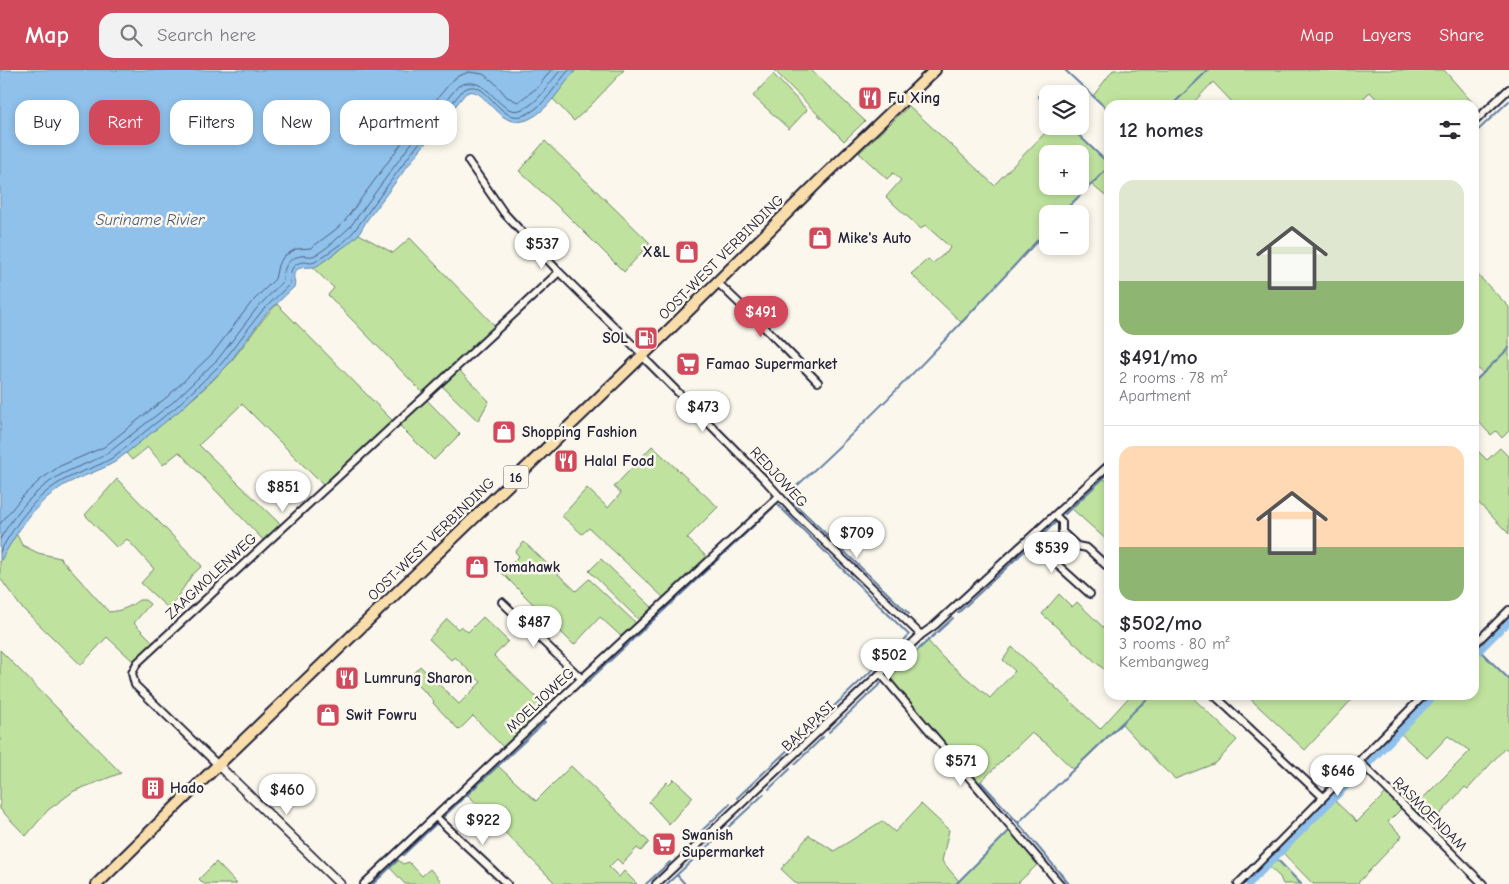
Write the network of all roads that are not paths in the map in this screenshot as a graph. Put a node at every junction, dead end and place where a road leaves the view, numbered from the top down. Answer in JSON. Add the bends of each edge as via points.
{"nodes":[{"id":1,"x":935,"y":70,"type":"edge"},
{"id":2,"x":1509,"y":89,"type":"edge"},
{"id":3,"x":1479,"y":117,"type":"edge"},
{"id":4,"x":468,"y":161,"type":"dead end"},
{"id":5,"x":559,"y":272,"type":"junction"},
{"id":6,"x":717,"y":282,"type":"junction"},
{"id":7,"x":643,"y":355,"type":"junction"},
{"id":8,"x":818,"y":382,"type":"dead end"},
{"id":9,"x":1104,"y":470,"type":"edge"},
{"id":10,"x":779,"y":496,"type":"junction"},
{"id":11,"x":1055,"y":515,"type":"junction"},
{"id":12,"x":1029,"y":539,"type":"junction"},
{"id":13,"x":1104,"y":563,"type":"edge"},
{"id":14,"x":1090,"y":594,"type":"dead end"},
{"id":15,"x":502,"y":602,"type":"dead end"},
{"id":16,"x":1509,"y":610,"type":"edge"},
{"id":17,"x":920,"y":635,"type":"junction"},
{"id":18,"x":1479,"y":640,"type":"edge"},
{"id":19,"x":881,"y":674,"type":"junction"},
{"id":20,"x":582,"y":679,"type":"junction"},
{"id":21,"x":1219,"y":700,"type":"edge"},
{"id":22,"x":1419,"y":700,"type":"edge"},
{"id":23,"x":1359,"y":761,"type":"junction"},
{"id":24,"x":218,"y":765,"type":"junction"},
{"id":25,"x":1324,"y":796,"type":"junction"},
{"id":26,"x":439,"y":820,"type":"junction"},
{"id":27,"x":97,"y":884,"type":"edge"},
{"id":28,"x":340,"y":884,"type":"edge"},
{"id":29,"x":364,"y":884,"type":"edge"},
{"id":30,"x":507,"y":884,"type":"edge"},
{"id":31,"x":656,"y":884,"type":"edge"},
{"id":32,"x":1060,"y":884,"type":"edge"},
{"id":33,"x":1238,"y":884,"type":"edge"},
{"id":34,"x":1483,"y":884,"type":"edge"}],
"edges":[{"from":1,"to":6,"type":"main road","name":"OOST-WEST VERBINDING","number":"16"},
{"from":2,"to":3,"type":"street"},
{"from":4,"to":5,"type":"street","name":"REDJOWEG","via":[[504,213]]},
{"from":5,"to":7,"type":"street","name":"REDJOWEG"},
{"from":5,"to":24,"type":"street","name":"ZAAGMOLENWEG","via":[[138,663],[132,672],[136,685]]},
{"from":6,"to":7,"type":"main road","name":"OOST-WEST VERBINDING","number":"16"},
{"from":6,"to":8,"type":"street"},
{"from":7,"to":10,"type":"street","name":"REDJOWEG"},
{"from":7,"to":24,"type":"main road","name":"OOST-WEST VERBINDING","number":"16"},
{"from":9,"to":11,"type":"street","name":"BAKAPASI"},
{"from":10,"to":17,"type":"street","name":"REDJOWEG"},
{"from":10,"to":20,"type":"street","name":"MOELJOWEG"},
{"from":11,"to":12,"type":"street","name":"BAKAPASI"},
{"from":11,"to":13,"type":"street","via":[[1062,522],[1062,532],[1077,546],[1088,548]]},
{"from":12,"to":14,"type":"street"},
{"from":12,"to":17,"type":"street","name":"BAKAPASI","via":[[935,626]]},
{"from":15,"to":20,"type":"street"},
{"from":16,"to":18,"type":"street"},
{"from":17,"to":19,"type":"street","name":"BAKAPASI"},
{"from":19,"to":31,"type":"street","name":"BAKAPASI"},
{"from":19,"to":32,"type":"street"},
{"from":20,"to":26,"type":"street","name":"MOELJOWEG"},
{"from":21,"to":25,"type":"street"},
{"from":22,"to":23,"type":"street"},
{"from":23,"to":25,"type":"street"},
{"from":23,"to":34,"type":"street","name":"RASMOENDAM"},
{"from":24,"to":27,"type":"main road","name":"OOST-WEST VERBINDING","number":"16"},
{"from":24,"to":28,"type":"street"},
{"from":25,"to":33,"type":"street"},
{"from":26,"to":29,"type":"street","name":"MOELJOWEG"},
{"from":26,"to":30,"type":"street"}]}
